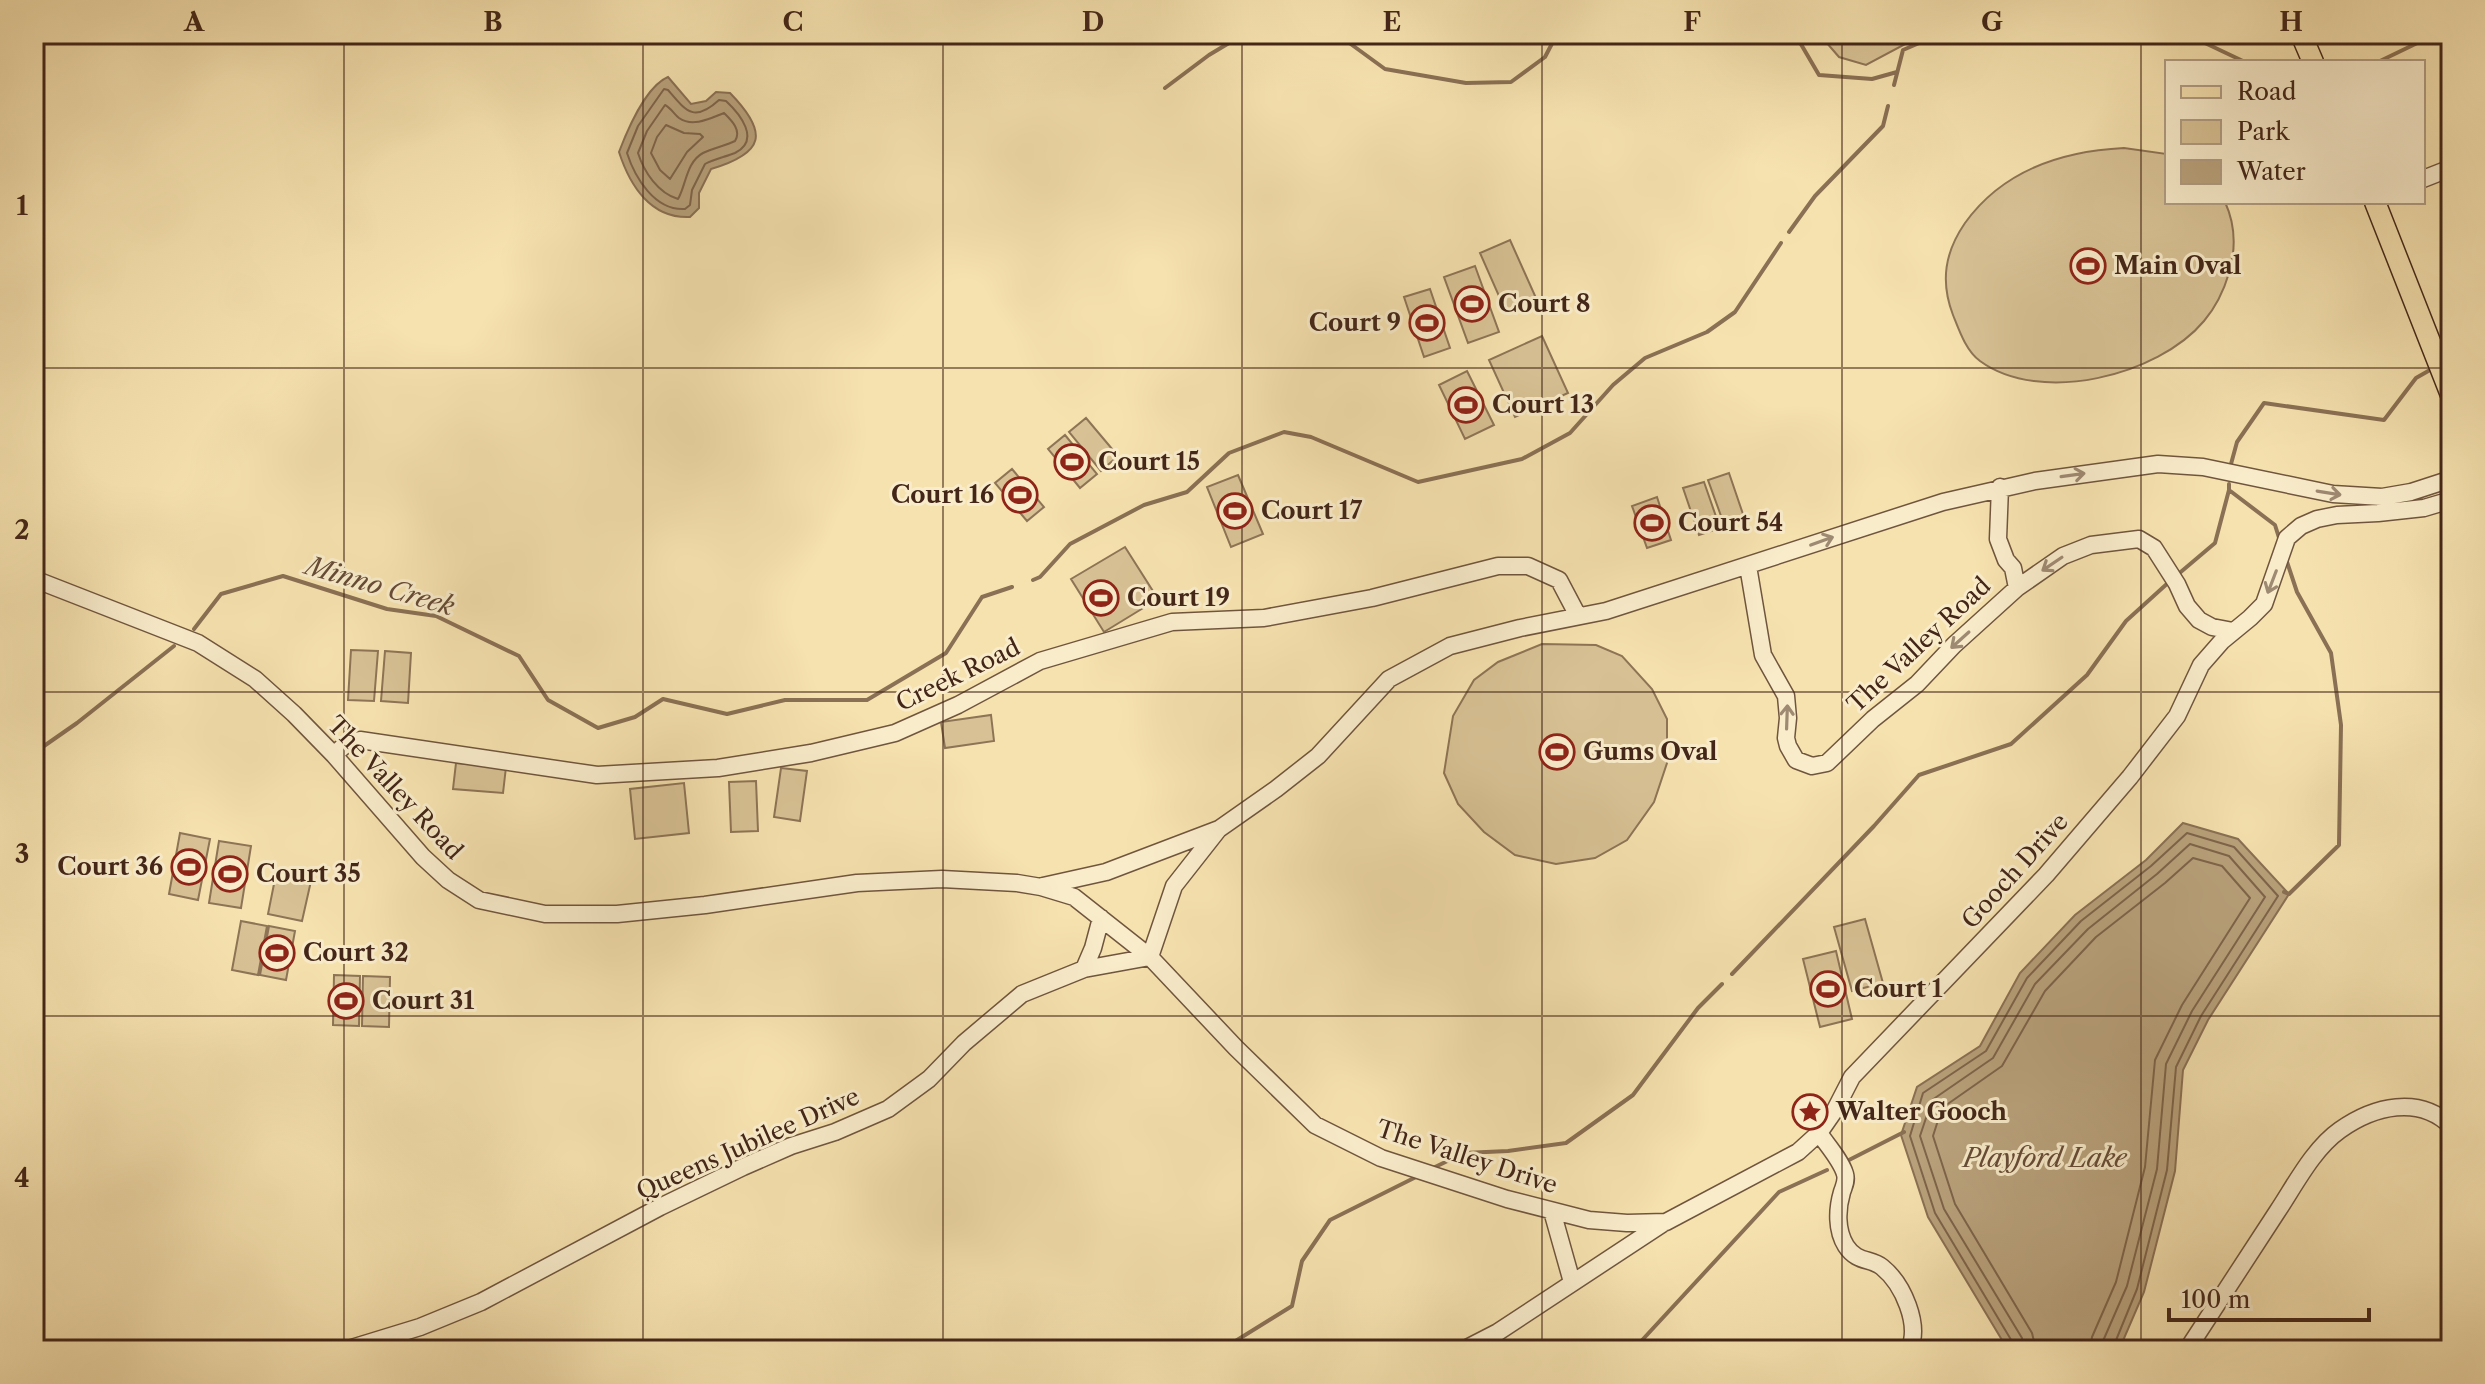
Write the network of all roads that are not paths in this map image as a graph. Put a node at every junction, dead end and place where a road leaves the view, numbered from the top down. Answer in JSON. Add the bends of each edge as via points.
{"nodes":[{"id":1,"x":2301,"y":34,"type":"edge"},
{"id":2,"x":2312,"y":60,"type":"edge"},
{"id":3,"x":2451,"y":168,"type":"edge"},
{"id":4,"x":2425,"y":178,"type":"edge"},
{"id":5,"x":2376,"y":204,"type":"edge"},
{"id":6,"x":2451,"y":395,"type":"edge"},
{"id":7,"x":2451,"y":479,"type":"edge"},
{"id":8,"x":2000,"y":487,"type":"junction"},
{"id":9,"x":2451,"y":500,"type":"edge"},
{"id":10,"x":1748,"y":566,"type":"junction"},
{"id":11,"x":34,"y":579,"type":"edge"},
{"id":12,"x":2017,"y":588,"type":"junction"},
{"id":13,"x":1578,"y":616,"type":"junction"},
{"id":14,"x":2233,"y":631,"type":"junction"},
{"id":15,"x":334,"y":755,"type":"junction"},
{"id":16,"x":1219,"y":829,"type":"junction"},
{"id":17,"x":1041,"y":887,"type":"junction"},
{"id":18,"x":1101,"y":918,"type":"junction"},
{"id":19,"x":1150,"y":957,"type":"junction"},
{"id":20,"x":1084,"y":969,"type":"junction"},
{"id":21,"x":2451,"y":1126,"type":"edge"},
{"id":22,"x":1819,"y":1133,"type":"junction"},
{"id":23,"x":1552,"y":1211,"type":"junction"},
{"id":24,"x":1666,"y":1222,"type":"junction"},
{"id":25,"x":1572,"y":1282,"type":"junction"},
{"id":26,"x":345,"y":1350,"type":"edge"},
{"id":27,"x":1463,"y":1350,"type":"edge"},
{"id":28,"x":1909,"y":1350,"type":"edge"},
{"id":29,"x":2187,"y":1350,"type":"edge"}],
"edges":[{"from":1,"to":2,"type":"main road"},
{"from":3,"to":4,"type":"street"},
{"from":5,"to":6,"type":"main road"},
{"from":8,"to":7,"type":"street","name":"The Valley Road","one_way":true,"via":[[2158,464],[2203,467],[2333,494],[2382,497]]},
{"from":10,"to":8,"type":"street","name":"The Valley Road","one_way":true},
{"from":8,"to":12,"type":"street","via":[[1998,539]]},
{"from":9,"to":14,"type":"street","name":"Gooch Drive","one_way":true,"via":[[2424,508],[2337,515],[2301,526],[2287,538],[2264,604]]},
{"from":12,"to":10,"type":"street","name":"The Valley Road","one_way":true,"via":[[1827,763],[1812,766],[1796,760],[1788,746],[1786,696],[1763,655]]},
{"from":10,"to":13,"type":"street","name":"The Valley Road"},
{"from":11,"to":15,"type":"street","name":"The Valley Road","via":[[198,643],[255,679]]},
{"from":14,"to":12,"type":"street","name":"The Valley Road","one_way":true,"via":[[2199,620],[2154,548],[2139,539],[2091,545],[2063,556]]},
{"from":13,"to":15,"type":"street","name":"Creek Road","via":[[1559,580],[1528,566],[1498,566],[1264,618],[1172,622],[1040,661],[895,733],[811,753],[718,768],[597,775],[360,740]]},
{"from":13,"to":16,"type":"street","name":"The Valley Road","via":[[1450,646],[1389,679],[1318,756]]},
{"from":14,"to":22,"type":"street","name":"Gooch Drive","via":[[2201,665],[2177,716],[2130,777],[2046,875],[1852,1077]]},
{"from":15,"to":17,"type":"street","name":"The Valley Road","via":[[448,880],[479,900],[522,910],[617,914],[857,883],[942,879]]},
{"from":16,"to":17,"type":"street","name":"The Valley Road","via":[[1106,872]]},
{"from":16,"to":19,"type":"street","name":"The Valley Road","via":[[1174,886]]},
{"from":17,"to":18,"type":"street","name":"The Valley Road","via":[[1074,897]]},
{"from":18,"to":19,"type":"street","name":"The Valley Road"},
{"from":18,"to":20,"type":"street"},
{"from":19,"to":20,"type":"street","name":"Queens Jubilee Drive"},
{"from":19,"to":23,"type":"street","name":"The Valley Drive","via":[[1315,1125],[1381,1158]]},
{"from":20,"to":26,"type":"street","name":"Queens Jubilee Drive","via":[[1022,994],[888,1109],[791,1146],[660,1207],[481,1302]]},
{"from":21,"to":29,"type":"street","via":[[2439,1115],[2400,1106],[2369,1113],[2338,1131],[2288,1196]]},
{"from":22,"to":24,"type":"street","name":"The Valley Drive","via":[[1798,1152]]},
{"from":22,"to":28,"type":"street","via":[[1845,1172],[1838,1210],[1846,1246],[1861,1260],[1880,1265],[1903,1296],[1914,1326]]},
{"from":23,"to":24,"type":"street","name":"The Valley Drive","via":[[1589,1220]]},
{"from":23,"to":25,"type":"street"},
{"from":24,"to":25,"type":"street"},
{"from":25,"to":27,"type":"street"}]}
